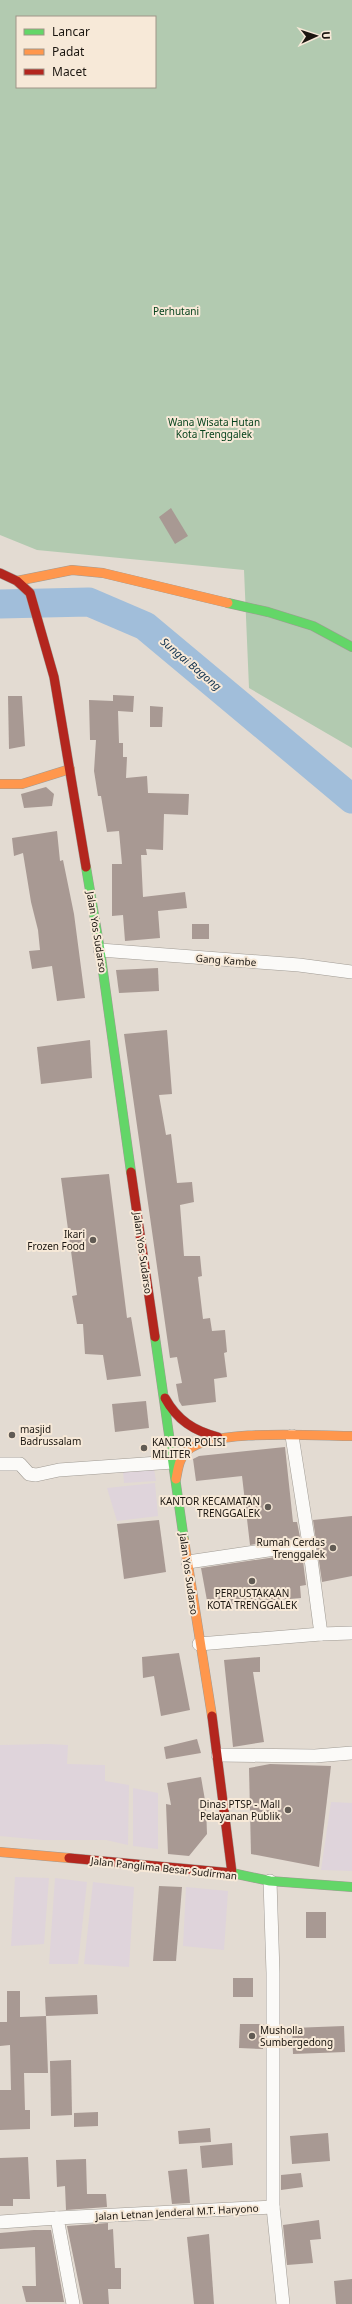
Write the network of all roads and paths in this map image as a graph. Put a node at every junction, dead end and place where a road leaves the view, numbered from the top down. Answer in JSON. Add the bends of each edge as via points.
{"nodes":[{"id":1,"x":0,"y":573,"type":"edge"},
{"id":2,"x":17,"y":581,"type":"junction"},
{"id":3,"x":352,"y":647,"type":"edge"},
{"id":4,"x":70,"y":770,"type":"junction"},
{"id":5,"x":0,"y":784,"type":"edge"},
{"id":6,"x":100,"y":950,"type":"junction"},
{"id":7,"x":352,"y":972,"type":"edge"},
{"id":8,"x":163,"y":1394,"type":"junction"},
{"id":9,"x":292,"y":1436,"type":"junction"},
{"id":10,"x":352,"y":1436,"type":"edge"},
{"id":11,"x":219,"y":1438,"type":"junction"},
{"id":12,"x":173,"y":1462,"type":"junction"},
{"id":13,"x":0,"y":1464,"type":"edge"},
{"id":14,"x":175,"y":1481,"type":"junction"},
{"id":15,"x":310,"y":1544,"type":"junction"},
{"id":16,"x":188,"y":1562,"type":"junction"},
{"id":17,"x":352,"y":1633,"type":"edge"},
{"id":18,"x":321,"y":1634,"type":"junction"},
{"id":19,"x":199,"y":1644,"type":"junction"},
{"id":20,"x":352,"y":1753,"type":"edge"},
{"id":21,"x":218,"y":1755,"type":"junction"},
{"id":22,"x":226,"y":1830,"type":"junction"},
{"id":23,"x":0,"y":1852,"type":"edge"},
{"id":24,"x":201,"y":1871,"type":"junction"},
{"id":25,"x":232,"y":1873,"type":"junction"},
{"id":26,"x":270,"y":1881,"type":"junction"},
{"id":27,"x":352,"y":1887,"type":"edge"},
{"id":28,"x":273,"y":2207,"type":"junction"},
{"id":29,"x":57,"y":2218,"type":"junction"},
{"id":30,"x":0,"y":2222,"type":"edge"},
{"id":31,"x":73,"y":2304,"type":"edge"},
{"id":32,"x":282,"y":2304,"type":"edge"}],
"edges":[{"from":1,"to":2,"type":"main road"},
{"from":2,"to":3,"type":"main road","via":[[72,570],[103,573],[268,612],[313,626]]},
{"from":2,"to":4,"type":"main road","name":"Jalan Yos Sudarso","via":[[30,593],[54,677]]},
{"from":4,"to":5,"type":"main road","via":[[22,784]]},
{"from":4,"to":6,"type":"main road","name":"Jalan Yos Sudarso"},
{"from":6,"to":7,"type":"street","name":"Gang Kambe","via":[[299,965]]},
{"from":6,"to":8,"type":"main road","name":"Jalan Yos Sudarso"},
{"from":8,"to":11,"type":"main road","via":[[170,1410],[184,1424],[202,1434]]},
{"from":8,"to":12,"type":"main road","name":"Jalan Yos Sudarso"},
{"from":9,"to":10,"type":"main road"},
{"from":9,"to":11,"type":"main road"},
{"from":9,"to":15,"type":"street"},
{"from":11,"to":14,"type":"main road","via":[[198,1443],[187,1450],[180,1461]]},
{"from":12,"to":13,"type":"street","via":[[59,1470],[36,1475],[29,1474],[20,1464]]},
{"from":12,"to":14,"type":"main road","name":"Jalan Yos Sudarso"},
{"from":14,"to":16,"type":"main road","name":"Jalan Yos Sudarso"},
{"from":15,"to":16,"type":"street"},
{"from":15,"to":18,"type":"street"},
{"from":16,"to":19,"type":"main road","name":"Jalan Yos Sudarso"},
{"from":17,"to":18,"type":"street"},
{"from":18,"to":19,"type":"street"},
{"from":19,"to":21,"type":"main road","name":"Jalan Yos Sudarso"},
{"from":20,"to":21,"type":"street","via":[[315,1756]]},
{"from":21,"to":22,"type":"main road","name":"Jalan Yos Sudarso"},
{"from":22,"to":24,"type":"main road","via":[[217,1858],[212,1865]]},
{"from":22,"to":25,"type":"main road","name":"Jalan Yos Sudarso"},
{"from":23,"to":24,"type":"main road","name":"Jalan Panglima Besar Sudirman"},
{"from":24,"to":25,"type":"main road","name":"Jalan Panglima Besar Sudirman"},
{"from":25,"to":26,"type":"main road","name":"Jalan Panglima Besar Sudirman"},
{"from":26,"to":27,"type":"main road","name":"Jalan Panglima Besar Sudirman"},
{"from":26,"to":28,"type":"street","name":"Jalan Letnan Jenderal M.T. Haryono","via":[[274,1973]]},
{"from":28,"to":29,"type":"street","name":"Jalan Letnan Jenderal M.T. Haryono"},
{"from":28,"to":32,"type":"street"},
{"from":29,"to":30,"type":"street","name":"Jalan Letnan Jenderal M.T. Haryono"},
{"from":29,"to":31,"type":"street"}]}
